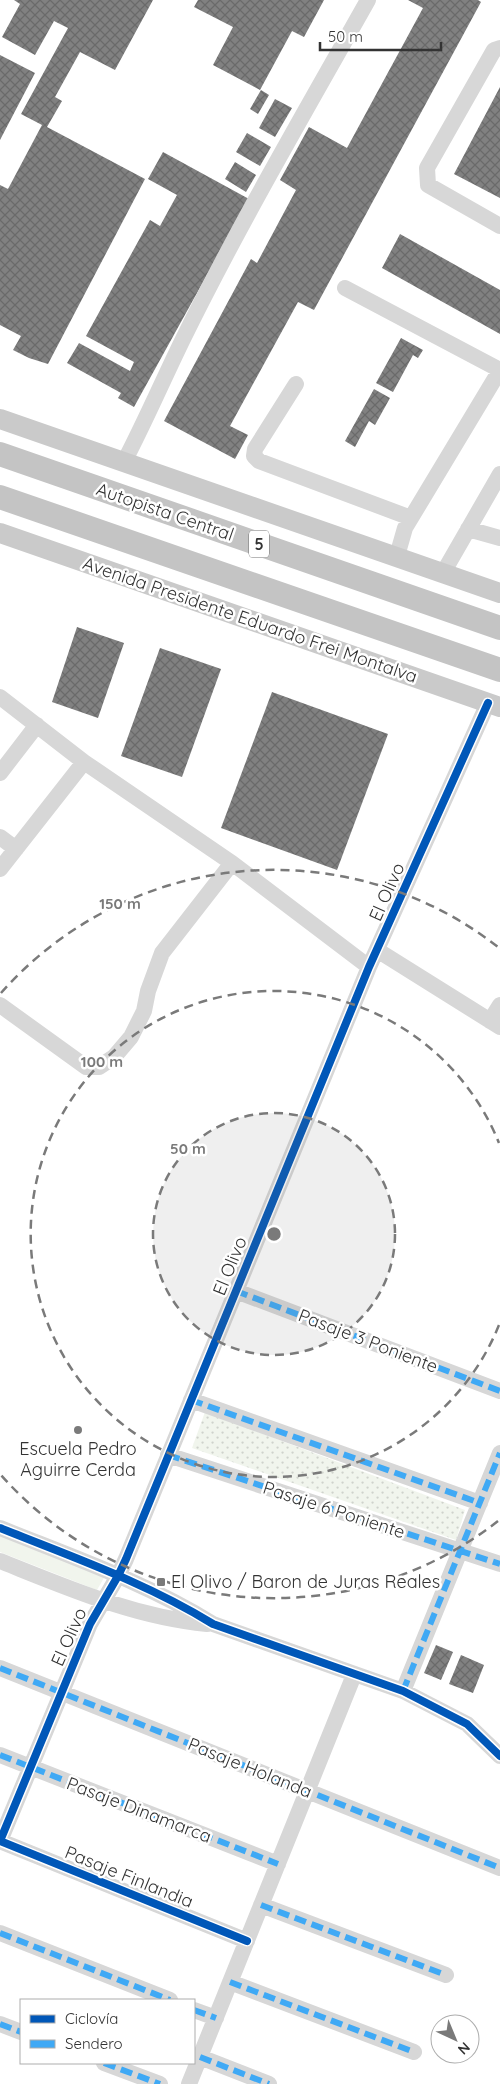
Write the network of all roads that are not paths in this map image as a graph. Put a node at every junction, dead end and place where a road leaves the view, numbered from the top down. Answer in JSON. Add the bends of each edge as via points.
{"nodes":[{"id":1,"x":368,"y":0,"type":"edge"},
{"id":2,"x":500,"y":48,"type":"edge"},
{"id":3,"x":500,"y":226,"type":"edge"},
{"id":4,"x":345,"y":288,"type":"dead end"},
{"id":5,"x":500,"y":370,"type":"edge"},
{"id":6,"x":296,"y":384,"type":"dead end"},
{"id":7,"x":0,"y":419,"type":"edge"},
{"id":8,"x":0,"y":454,"type":"edge"},
{"id":9,"x":124,"y":462,"type":"junction"},
{"id":10,"x":500,"y":474,"type":"edge"},
{"id":11,"x":0,"y":497,"type":"edge"},
{"id":12,"x":411,"y":518,"type":"junction"},
{"id":13,"x":468,"y":529,"type":"junction"},
{"id":14,"x":0,"y":533,"type":"edge"},
{"id":15,"x":500,"y":538,"type":"edge"},
{"id":16,"x":397,"y":556,"type":"junction"},
{"id":17,"x":443,"y":573,"type":"junction"},
{"id":18,"x":500,"y":593,"type":"edge"},
{"id":19,"x":441,"y":607,"type":"junction"},
{"id":20,"x":500,"y":619,"type":"edge"},
{"id":21,"x":500,"y":628,"type":"edge"},
{"id":22,"x":421,"y":643,"type":"junction"},
{"id":23,"x":500,"y":670,"type":"edge"},
{"id":24,"x":500,"y":681,"type":"edge"},
{"id":25,"x":0,"y":697,"type":"edge"},
{"id":26,"x":494,"y":705,"type":"edge"},
{"id":27,"x":37,"y":725,"type":"junction"},
{"id":28,"x":84,"y":762,"type":"junction"},
{"id":29,"x":0,"y":773,"type":"edge"},
{"id":30,"x":0,"y":837,"type":"edge"},
{"id":31,"x":16,"y":849,"type":"junction"},
{"id":32,"x":232,"y":863,"type":"junction"},
{"id":33,"x":0,"y":869,"type":"edge"},
{"id":34,"x":377,"y":950,"type":"junction"},
{"id":35,"x":369,"y":967,"type":"junction"},
{"id":36,"x":500,"y":1004,"type":"edge"},
{"id":37,"x":0,"y":1005,"type":"edge"},
{"id":38,"x":495,"y":1024,"type":"edge"},
{"id":39,"x":236,"y":1291,"type":"junction"},
{"id":40,"x":500,"y":1392,"type":"edge"},
{"id":41,"x":191,"y":1400,"type":"junction"},
{"id":42,"x":500,"y":1453,"type":"edge"},
{"id":43,"x":168,"y":1455,"type":"junction"},
{"id":44,"x":480,"y":1503,"type":"junction"},
{"id":45,"x":0,"y":1528,"type":"edge"},
{"id":46,"x":460,"y":1552,"type":"junction"},
{"id":47,"x":0,"y":1561,"type":"edge"},
{"id":48,"x":500,"y":1564,"type":"edge"},
{"id":49,"x":118,"y":1576,"type":"junction"},
{"id":50,"x":103,"y":1602,"type":"junction"},
{"id":51,"x":213,"y":1624,"type":"junction"},
{"id":52,"x":0,"y":1668,"type":"edge"},
{"id":53,"x":354,"y":1675,"type":"junction"},
{"id":54,"x":403,"y":1691,"type":"junction"},
{"id":55,"x":61,"y":1692,"type":"junction"},
{"id":56,"x":0,"y":1755,"type":"edge"},
{"id":57,"x":500,"y":1756,"type":"edge"},
{"id":58,"x":30,"y":1767,"type":"junction"},
{"id":59,"x":308,"y":1791,"type":"junction"},
{"id":60,"x":0,"y":1841,"type":"edge"},
{"id":61,"x":278,"y":1864,"type":"junction"},
{"id":62,"x":500,"y":1868,"type":"edge"},
{"id":63,"x":261,"y":1905,"type":"junction"},
{"id":64,"x":0,"y":1934,"type":"edge"},
{"id":65,"x":247,"y":1941,"type":"junction"},
{"id":66,"x":446,"y":1975,"type":"dead end"},
{"id":67,"x":230,"y":1982,"type":"junction"},
{"id":68,"x":167,"y":1999,"type":"edge"},
{"id":69,"x":195,"y":2010,"type":"edge"},
{"id":70,"x":216,"y":2018,"type":"junction"},
{"id":71,"x":0,"y":2024,"type":"edge"},
{"id":72,"x":20,"y":2032,"type":"edge"},
{"id":73,"x":414,"y":2052,"type":"dead end"},
{"id":74,"x":200,"y":2057,"type":"junction"},
{"id":75,"x":107,"y":2064,"type":"edge"},
{"id":76,"x":160,"y":2084,"type":"edge"},
{"id":77,"x":189,"y":2084,"type":"edge"},
{"id":78,"x":269,"y":2084,"type":"edge"}],
"edges":[{"from":1,"to":9,"type":"street","via":[[263,185]]},
{"from":2,"to":3,"type":"street","via":[[494,50],[427,168],[428,185]]},
{"from":4,"to":5,"type":"street"},
{"from":5,"to":12,"type":"street"},
{"from":6,"to":12,"type":"street","via":[[255,448],[254,456],[259,461]]},
{"from":7,"to":9,"type":"main road"},
{"from":8,"to":19,"type":"highway","name":"Autopista Central","number":"5"},
{"from":9,"to":16,"type":"main road"},
{"from":10,"to":13,"type":"street"},
{"from":11,"to":22,"type":"highway","number":"5"},
{"from":12,"to":16,"type":"street"},
{"from":13,"to":15,"type":"street"},
{"from":13,"to":17,"type":"street"},
{"from":14,"to":26,"type":"main road","name":"Avenida Presidente Eduardo Frei Montalva"},
{"from":16,"to":17,"type":"main road"},
{"from":17,"to":18,"type":"main road"},
{"from":19,"to":20,"type":"highway"},
{"from":19,"to":21,"type":"highway","name":"Autopista Central","number":"5"},
{"from":22,"to":23,"type":"highway","number":"5"},
{"from":22,"to":24,"type":"highway"},
{"from":25,"to":27,"type":"street"},
{"from":26,"to":34,"type":"street","name":"El Olivo"},
{"from":27,"to":28,"type":"street"},
{"from":27,"to":29,"type":"street"},
{"from":28,"to":31,"type":"street"},
{"from":28,"to":32,"type":"street"},
{"from":30,"to":31,"type":"street"},
{"from":31,"to":33,"type":"street"},
{"from":32,"to":35,"type":"street"},
{"from":32,"to":37,"type":"street","via":[[162,953],[144,1011],[132,1037],[114,1057],[99,1067],[86,1067]]},
{"from":34,"to":35,"type":"street","name":"El Olivo"},
{"from":34,"to":38,"type":"street"},
{"from":35,"to":39,"type":"street","name":"El Olivo"},
{"from":36,"to":38,"type":"street"},
{"from":39,"to":40,"type":"street","name":"Pasaje 3 Poniente"},
{"from":39,"to":41,"type":"street","name":"El Olivo"},
{"from":41,"to":43,"type":"street","name":"El Olivo"},
{"from":41,"to":44,"type":"street"},
{"from":42,"to":44,"type":"street"},
{"from":43,"to":46,"type":"street","name":"Pasaje 6 Poniente"},
{"from":43,"to":49,"type":"street","name":"El Olivo"},
{"from":44,"to":46,"type":"street"},
{"from":45,"to":49,"type":"street"},
{"from":46,"to":48,"type":"street","name":"Pasaje 6 Poniente"},
{"from":46,"to":54,"type":"street"},
{"from":47,"to":50,"type":"street"},
{"from":49,"to":50,"type":"street","name":"El Olivo"},
{"from":49,"to":51,"type":"street"},
{"from":50,"to":51,"type":"street","via":[[175,1620]]},
{"from":50,"to":55,"type":"street","name":"El Olivo"},
{"from":51,"to":53,"type":"street"},
{"from":52,"to":55,"type":"street","name":"Pasaje Holanda"},
{"from":53,"to":54,"type":"street"},
{"from":53,"to":59,"type":"street"},
{"from":54,"to":57,"type":"street","via":[[467,1724]]},
{"from":55,"to":58,"type":"street","name":"El Olivo"},
{"from":55,"to":59,"type":"street","name":"Pasaje Holanda"},
{"from":56,"to":58,"type":"street","name":"Pasaje Dinamarca"},
{"from":58,"to":60,"type":"street","name":"El Olivo"},
{"from":58,"to":61,"type":"street","name":"Pasaje Dinamarca"},
{"from":59,"to":61,"type":"street"},
{"from":59,"to":62,"type":"street","name":"Pasaje Holanda"},
{"from":60,"to":65,"type":"street","name":"Pasaje Finlandia"},
{"from":61,"to":63,"type":"street"},
{"from":63,"to":65,"type":"street"},
{"from":63,"to":66,"type":"street"},
{"from":64,"to":68,"type":"street"},
{"from":65,"to":67,"type":"street"},
{"from":67,"to":70,"type":"street"},
{"from":67,"to":73,"type":"street"},
{"from":69,"to":70,"type":"street"},
{"from":70,"to":74,"type":"street"},
{"from":71,"to":72,"type":"street"},
{"from":74,"to":77,"type":"street"},
{"from":74,"to":78,"type":"street"},
{"from":75,"to":76,"type":"street"}]}
